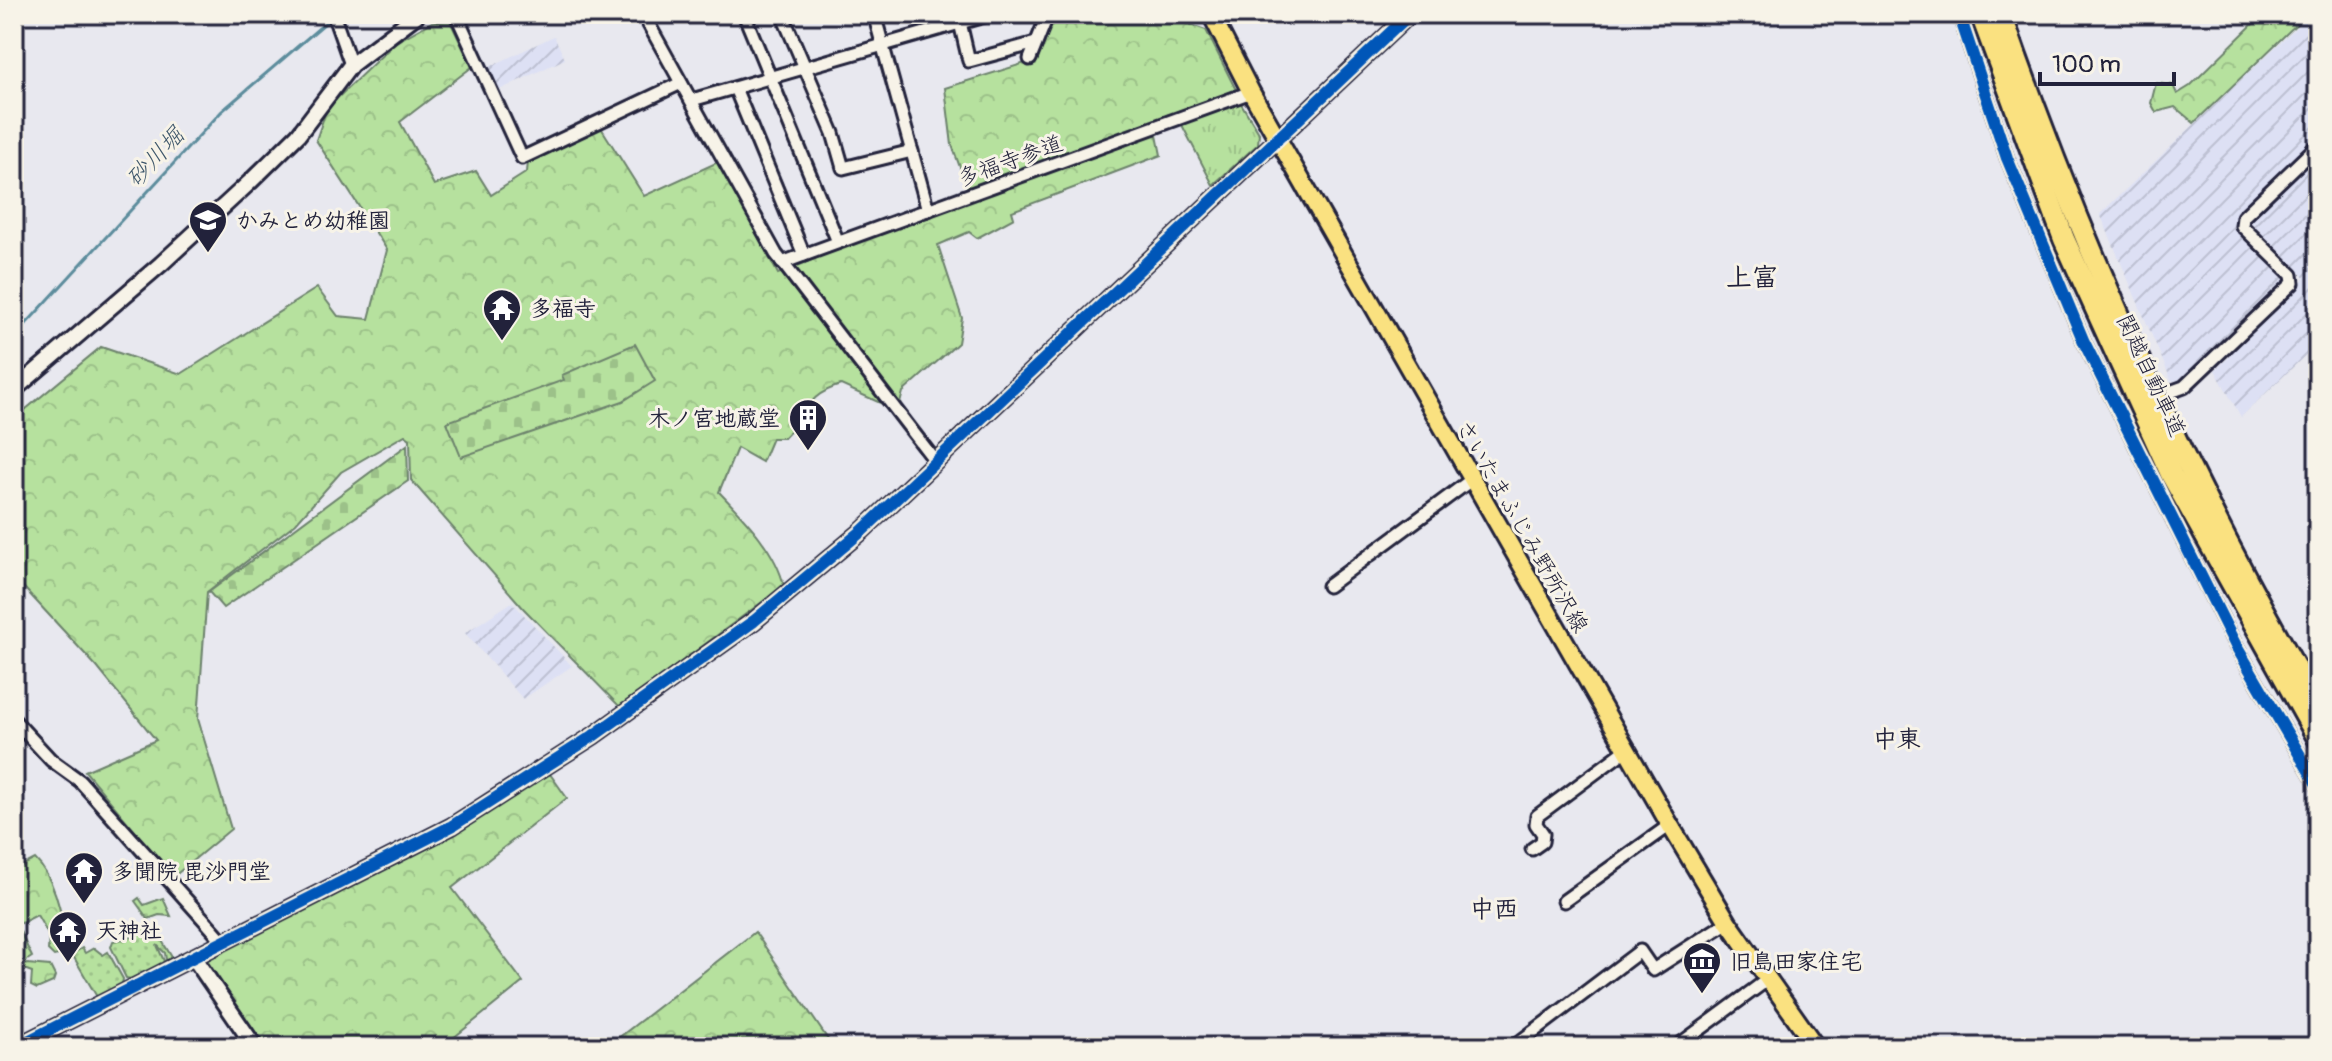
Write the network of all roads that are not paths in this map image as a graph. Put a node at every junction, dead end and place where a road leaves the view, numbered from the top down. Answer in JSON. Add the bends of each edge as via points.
{"nodes":[{"id":1,"x":418,"y":14,"type":"edge"},
{"id":2,"x":456,"y":14,"type":"edge"},
{"id":3,"x":643,"y":14,"type":"edge"},
{"id":4,"x":744,"y":14,"type":"edge"},
{"id":5,"x":782,"y":14,"type":"edge"},
{"id":6,"x":874,"y":14,"type":"edge"},
{"id":7,"x":936,"y":14,"type":"edge"},
{"id":8,"x":991,"y":14,"type":"edge"},
{"id":9,"x":1048,"y":14,"type":"edge"},
{"id":10,"x":1211,"y":14,"type":"edge"},
{"id":11,"x":1410,"y":14,"type":"edge"},
{"id":12,"x":1981,"y":14,"type":"edge"},
{"id":13,"x":2001,"y":14,"type":"edge"},
{"id":14,"x":1960,"y":15,"type":"edge"},
{"id":15,"x":334,"y":19,"type":"edge"},
{"id":16,"x":958,"y":19,"type":"edge"},
{"id":17,"x":936,"y":30,"type":"junction"},
{"id":18,"x":1036,"y":43,"type":"junction"},
{"id":19,"x":884,"y":44,"type":"junction"},
{"id":20,"x":1030,"y":59,"type":"dead end"},
{"id":21,"x":351,"y":65,"type":"junction"},
{"id":22,"x":805,"y":68,"type":"junction"},
{"id":23,"x":771,"y":78,"type":"junction"},
{"id":24,"x":681,"y":83,"type":"junction"},
{"id":25,"x":735,"y":88,"type":"junction"},
{"id":26,"x":1251,"y":92,"type":"junction"},
{"id":27,"x":692,"y":100,"type":"junction"},
{"id":28,"x":1279,"y":141,"type":"junction"},
{"id":29,"x":2318,"y":145,"type":"edge"},
{"id":30,"x":912,"y":151,"type":"junction"},
{"id":31,"x":928,"y":210,"type":"junction"},
{"id":32,"x":838,"y":242,"type":"junction"},
{"id":33,"x":804,"y":255,"type":"junction"},
{"id":34,"x":782,"y":263,"type":"junction"},
{"id":35,"x":14,"y":390,"type":"edge"},
{"id":36,"x":2173,"y":391,"type":"dead end"},
{"id":37,"x":936,"y":462,"type":"junction"},
{"id":38,"x":1471,"y":480,"type":"junction"},
{"id":39,"x":1328,"y":586,"type":"dead end"},
{"id":40,"x":2318,"y":708,"type":"edge"},
{"id":41,"x":14,"y":720,"type":"edge"},
{"id":42,"x":2318,"y":738,"type":"edge"},
{"id":43,"x":1626,"y":750,"type":"junction"},
{"id":44,"x":2318,"y":786,"type":"edge"},
{"id":45,"x":1670,"y":825,"type":"junction"},
{"id":46,"x":1532,"y":849,"type":"dead end"},
{"id":47,"x":1564,"y":901,"type":"dead end"},
{"id":48,"x":1728,"y":922,"type":"junction"},
{"id":49,"x":224,"y":942,"type":"junction"},
{"id":50,"x":194,"y":958,"type":"junction"},
{"id":51,"x":1767,"y":980,"type":"junction"},
{"id":52,"x":16,"y":1047,"type":"edge"},
{"id":53,"x":255,"y":1047,"type":"edge"},
{"id":54,"x":1513,"y":1047,"type":"edge"},
{"id":55,"x":1676,"y":1047,"type":"edge"},
{"id":56,"x":1816,"y":1047,"type":"edge"}],
"edges":[{"from":1,"to":21,"type":"street"},
{"from":2,"to":24,"type":"street","via":[[522,158]]},
{"from":3,"to":24,"type":"street"},
{"from":4,"to":23,"type":"street"},
{"from":5,"to":22,"type":"street"},
{"from":6,"to":19,"type":"street"},
{"from":7,"to":17,"type":"street"},
{"from":8,"to":16,"type":"street"},
{"from":9,"to":18,"type":"street"},
{"from":10,"to":26,"type":"main road","name":"さいたまふじみ野所沢線"},
{"from":11,"to":28,"type":"street"},
{"from":12,"to":42,"type":"highway","name":"関越自動車道","via":[[2064,239],[2159,450]]},
{"from":13,"to":40,"type":"highway","name":"関越自動車道","via":[[2081,232],[2153,396],[2216,524]]},
{"from":14,"to":44,"type":"street","via":[[2007,158],[2085,339],[2236,646]]},
{"from":15,"to":21,"type":"street"},
{"from":16,"to":17,"type":"street"},
{"from":16,"to":18,"type":"street","via":[[969,61]]},
{"from":17,"to":19,"type":"street"},
{"from":18,"to":20,"type":"street"},
{"from":19,"to":22,"type":"street"},
{"from":19,"to":30,"type":"street"},
{"from":21,"to":35,"type":"street","via":[[298,135],[250,182]]},
{"from":22,"to":23,"type":"street"},
{"from":22,"to":30,"type":"street","via":[[843,168]]},
{"from":23,"to":25,"type":"street"},
{"from":23,"to":32,"type":"street"},
{"from":24,"to":27,"type":"street"},
{"from":25,"to":27,"type":"street"},
{"from":25,"to":33,"type":"street"},
{"from":26,"to":28,"type":"main road","name":"さいたまふじみ野所沢線"},
{"from":26,"to":31,"type":"street","name":"多福寺参道"},
{"from":27,"to":34,"type":"street"},
{"from":28,"to":37,"type":"street"},
{"from":28,"to":38,"type":"main road","name":"さいたまふじみ野所沢線"},
{"from":29,"to":36,"type":"street","via":[[2243,217],[2242,226],[2292,275],[2293,283],[2184,387]]},
{"from":30,"to":31,"type":"street"},
{"from":31,"to":32,"type":"street","name":"多福寺参道"},
{"from":32,"to":33,"type":"street","name":"多福寺参道"},
{"from":33,"to":34,"type":"street","name":"多福寺参道"},
{"from":34,"to":37,"type":"street"},
{"from":37,"to":49,"type":"street","via":[[798,587],[593,736],[452,826]]},
{"from":38,"to":39,"type":"street"},
{"from":38,"to":43,"type":"main road","name":"さいたまふじみ野所沢線"},
{"from":41,"to":49,"type":"street","via":[[51,760],[80,781]]},
{"from":43,"to":45,"type":"main road","name":"さいたまふじみ野所沢線"},
{"from":43,"to":46,"type":"street","via":[[1537,816],[1542,842]]},
{"from":45,"to":47,"type":"street"},
{"from":45,"to":48,"type":"main road","name":"さいたまふじみ野所沢線"},
{"from":48,"to":51,"type":"main road","name":"さいたまふじみ野所沢線"},
{"from":48,"to":54,"type":"street","via":[[1653,970],[1640,951]]},
{"from":49,"to":50,"type":"street"},
{"from":50,"to":52,"type":"street"},
{"from":50,"to":53,"type":"street"},
{"from":51,"to":55,"type":"street"},
{"from":51,"to":56,"type":"main road","name":"さいたまふじみ野所沢線"}]}
